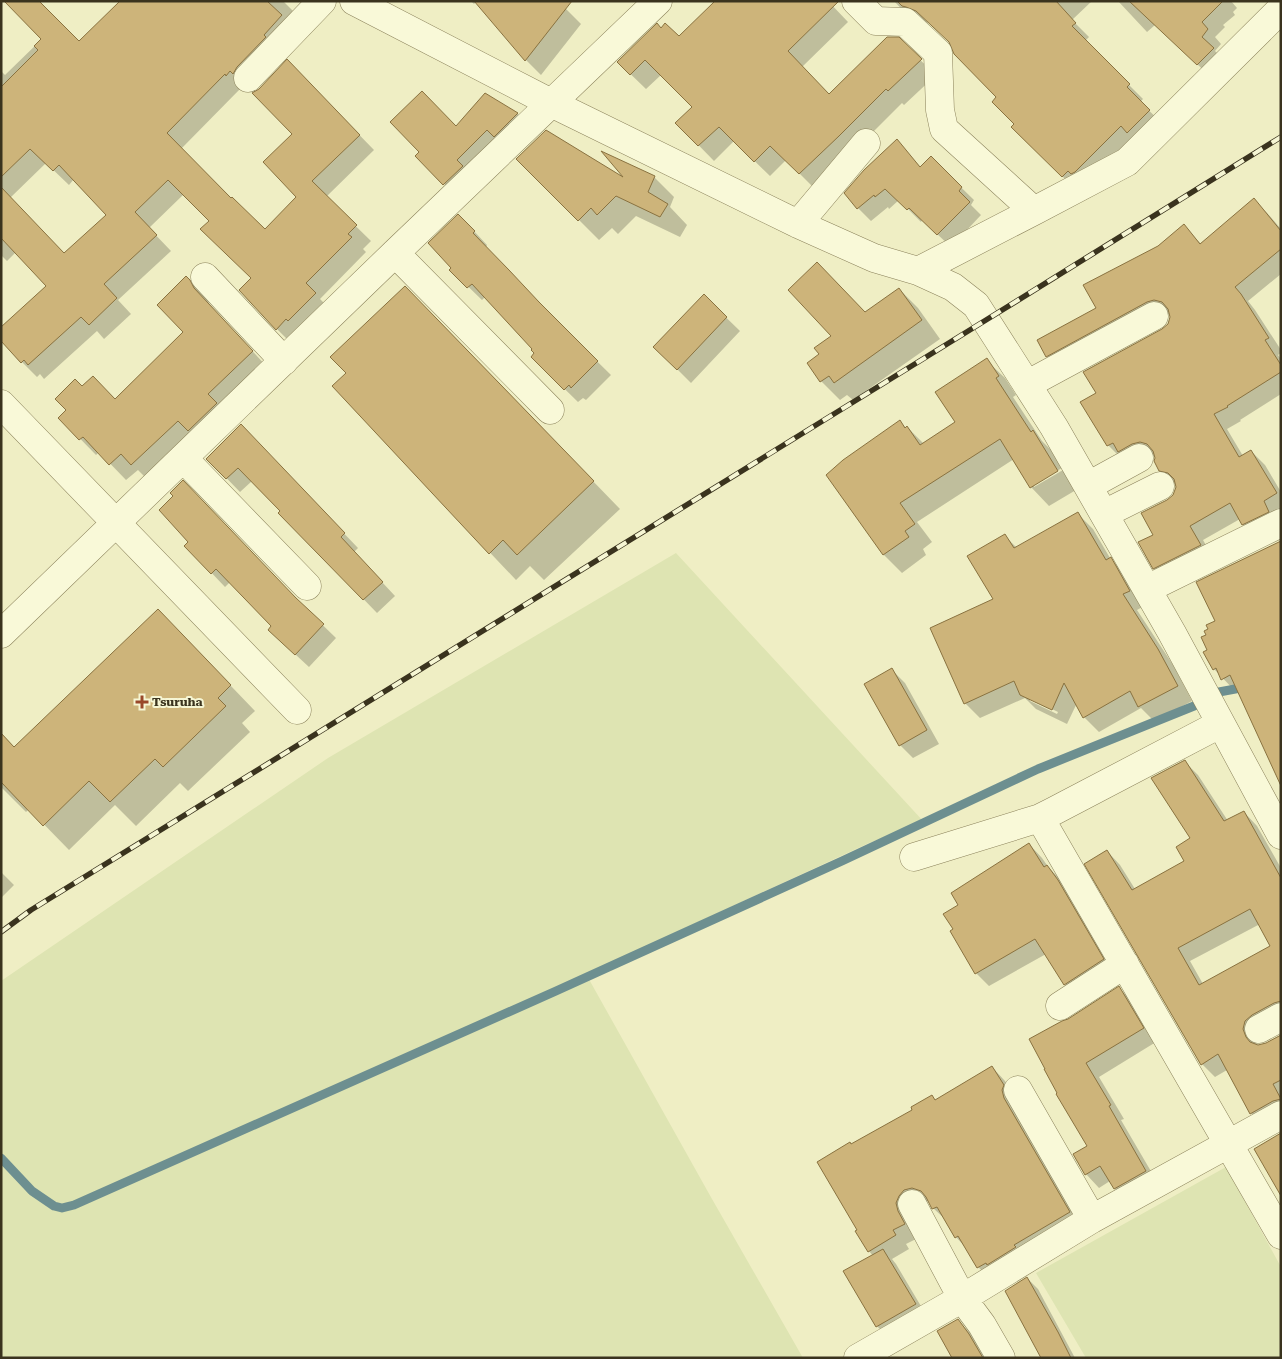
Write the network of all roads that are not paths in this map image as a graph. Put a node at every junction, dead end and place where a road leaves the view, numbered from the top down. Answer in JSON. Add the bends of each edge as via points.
{"nodes":[{"id":1,"x":322,"y":1,"type":"edge"},
{"id":2,"x":354,"y":1,"type":"edge"},
{"id":3,"x":658,"y":1,"type":"edge"},
{"id":4,"x":856,"y":1,"type":"edge"},
{"id":5,"x":1281,"y":9,"type":"edge"},
{"id":6,"x":248,"y":78,"type":"dead end"},
{"id":7,"x":551,"y":103,"type":"junction"},
{"id":8,"x":866,"y":142,"type":"dead end"},
{"id":9,"x":1034,"y":212,"type":"junction"},
{"id":10,"x":798,"y":224,"type":"junction"},
{"id":11,"x":395,"y":253,"type":"junction"},
{"id":12,"x":918,"y":270,"type":"junction"},
{"id":13,"x":205,"y":277,"type":"dead end"},
{"id":14,"x":1154,"y":316,"type":"dead end"},
{"id":15,"x":284,"y":361,"type":"junction"},
{"id":16,"x":1028,"y":384,"type":"junction"},
{"id":17,"x":1,"y":404,"type":"edge"},
{"id":18,"x":550,"y":410,"type":"dead end"},
{"id":19,"x":184,"y":458,"type":"junction"},
{"id":20,"x":1139,"y":458,"type":"dead end"},
{"id":21,"x":1088,"y":486,"type":"junction"},
{"id":22,"x":1160,"y":486,"type":"dead end"},
{"id":23,"x":1104,"y":514,"type":"junction"},
{"id":24,"x":117,"y":522,"type":"junction"},
{"id":25,"x":1281,"y":523,"type":"edge"},
{"id":26,"x":307,"y":586,"type":"dead end"},
{"id":27,"x":1147,"y":589,"type":"junction"},
{"id":28,"x":1,"y":634,"type":"edge"},
{"id":29,"x":298,"y":710,"type":"dead end"},
{"id":30,"x":1217,"y":717,"type":"junction"},
{"id":31,"x":1040,"y":818,"type":"junction"},
{"id":32,"x":1279,"y":828,"type":"edge"},
{"id":33,"x":914,"y":857,"type":"dead end"},
{"id":34,"x":1125,"y":964,"type":"junction"},
{"id":35,"x":1060,"y":1006,"type":"dead end"},
{"id":36,"x":1018,"y":1090,"type":"dead end"},
{"id":37,"x":1281,"y":1115,"type":"edge"},
{"id":38,"x":1229,"y":1144,"type":"junction"},
{"id":39,"x":912,"y":1204,"type":"dead end"},
{"id":40,"x":1092,"y":1219,"type":"junction"},
{"id":41,"x":1281,"y":1235,"type":"edge"},
{"id":42,"x":962,"y":1298,"type":"junction"},
{"id":43,"x":858,"y":1358,"type":"edge"},
{"id":44,"x":1001,"y":1358,"type":"edge"}],
"edges":[{"from":1,"to":6,"type":"street"},
{"from":2,"to":7,"type":"street"},
{"from":3,"to":7,"type":"street"},
{"from":4,"to":9,"type":"street","via":[[876,21],[905,22],[938,53],[944,130]]},
{"from":5,"to":9,"type":"street","via":[[1127,162]]},
{"from":7,"to":10,"type":"street"},
{"from":7,"to":11,"type":"street"},
{"from":8,"to":10,"type":"street"},
{"from":9,"to":12,"type":"street"},
{"from":10,"to":12,"type":"street","via":[[874,258]]},
{"from":11,"to":15,"type":"street"},
{"from":11,"to":18,"type":"street"},
{"from":12,"to":16,"type":"street","via":[[953,287],[976,305]]},
{"from":13,"to":15,"type":"street"},
{"from":14,"to":16,"type":"street"},
{"from":15,"to":19,"type":"street"},
{"from":16,"to":21,"type":"street"},
{"from":17,"to":24,"type":"street"},
{"from":19,"to":24,"type":"street"},
{"from":19,"to":26,"type":"street"},
{"from":20,"to":21,"type":"street"},
{"from":21,"to":23,"type":"street"},
{"from":22,"to":23,"type":"street"},
{"from":23,"to":27,"type":"street"},
{"from":24,"to":28,"type":"street"},
{"from":24,"to":29,"type":"street"},
{"from":25,"to":27,"type":"street"},
{"from":27,"to":30,"type":"street"},
{"from":30,"to":31,"type":"street"},
{"from":30,"to":32,"type":"street"},
{"from":31,"to":33,"type":"street"},
{"from":31,"to":34,"type":"street"},
{"from":34,"to":35,"type":"street"},
{"from":34,"to":38,"type":"street"},
{"from":36,"to":40,"type":"street"},
{"from":37,"to":38,"type":"street"},
{"from":38,"to":40,"type":"street"},
{"from":38,"to":41,"type":"street"},
{"from":39,"to":42,"type":"street"},
{"from":40,"to":42,"type":"street"},
{"from":42,"to":43,"type":"street"},
{"from":42,"to":44,"type":"street"}]}
